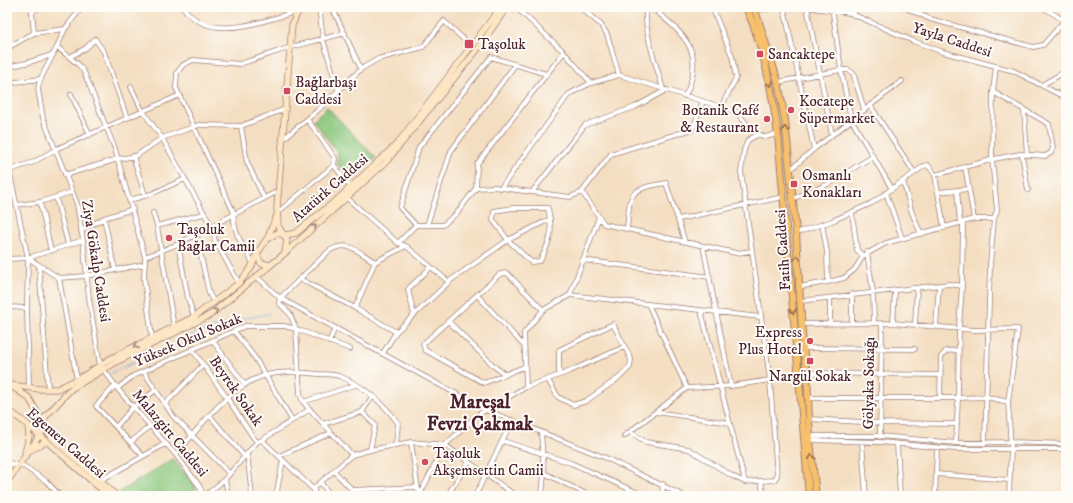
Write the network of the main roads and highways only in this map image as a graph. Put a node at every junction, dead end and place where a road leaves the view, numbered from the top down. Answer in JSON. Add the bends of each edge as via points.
{"nodes":[{"id":1,"x":501,"y":7,"type":"edge"},
{"id":2,"x":507,"y":7,"type":"edge"},
{"id":3,"x":746,"y":7,"type":"edge"},
{"id":4,"x":298,"y":9,"type":"edge"},
{"id":5,"x":755,"y":9,"type":"edge"},
{"id":6,"x":277,"y":213,"type":"junction"},
{"id":7,"x":284,"y":234,"type":"junction"},
{"id":8,"x":266,"y":240,"type":"junction"},
{"id":9,"x":285,"y":253,"type":"junction"},
{"id":10,"x":257,"y":254,"type":"junction"},
{"id":11,"x":270,"y":265,"type":"junction"},
{"id":12,"x":102,"y":367,"type":"junction"},
{"id":13,"x":9,"y":384,"type":"edge"},
{"id":14,"x":8,"y":410,"type":"edge"},
{"id":15,"x":43,"y":422,"type":"junction"},
{"id":16,"x":28,"y":425,"type":"junction"},
{"id":17,"x":40,"y":435,"type":"junction"},
{"id":18,"x":47,"y":441,"type":"junction"},
{"id":19,"x":24,"y":457,"type":"junction"},
{"id":20,"x":7,"y":482,"type":"edge"},
{"id":21,"x":109,"y":496,"type":"edge"},
{"id":22,"x":117,"y":496,"type":"edge"},
{"id":23,"x":809,"y":496,"type":"edge"},
{"id":24,"x":816,"y":496,"type":"edge"}],
"edges":[{"from":1,"to":7,"type":"main road","name":"Atatürk Caddesi","via":[[398,143],[296,233]]},
{"from":9,"to":2,"type":"main road","name":"Atatürk Caddesi","one_way":true,"via":[[397,151],[477,50]]},
{"from":3,"to":23,"type":"main road","name":"Fatih Caddesi","one_way":true,"via":[[762,54],[778,134]]},
{"from":4,"to":6,"type":"main road","via":[[292,25]]},
{"from":24,"to":5,"type":"main road","name":"Fatih Caddesi","one_way":true,"via":[[785,120],[778,82]]},
{"from":6,"to":7,"type":"main road","via":[[278,226]]},
{"from":6,"to":8,"type":"main road"},
{"from":7,"to":8,"type":"main road","name":"Atatürk Caddesi","via":[[276,233]]},
{"from":7,"to":9,"type":"main road","via":[[287,240]]},
{"from":8,"to":10,"type":"main road","name":"Atatürk Caddesi"},
{"from":9,"to":11,"type":"main road","name":"Atatürk Caddesi"},
{"from":10,"to":11,"type":"main road","via":[[260,263]]},
{"from":10,"to":12,"type":"main road","name":"Atatürk Caddesi","one_way":true,"via":[[239,283],[214,303],[194,317]]},
{"from":12,"to":11,"type":"main road","name":"Atatürk Caddesi","one_way":true,"via":[[210,315]]},
{"from":12,"to":13,"type":"main road","name":"Atatürk Caddesi","via":[[57,389]]},
{"from":12,"to":15,"type":"main road","name":"Atatürk Caddesi","via":[[71,390],[49,412]]},
{"from":13,"to":15,"type":"main road","name":"Egemen Caddesi","via":[[29,398]]},
{"from":14,"to":16,"type":"main road","name":"Egemen Caddesi"},
{"from":15,"to":16,"type":"main road","via":[[34,427]]},
{"from":15,"to":17,"type":"main road"},
{"from":15,"to":22,"type":"main road","name":"Egemen Caddesi","via":[[52,438]]},
{"from":16,"to":17,"type":"main road","name":"Egemen Caddesi"},
{"from":16,"to":19,"type":"main road","via":[[29,436]]},
{"from":17,"to":18,"type":"main road","name":"Egemen Caddesi"},
{"from":17,"to":19,"type":"main road"},
{"from":18,"to":19,"type":"main road","via":[[34,447]]},
{"from":18,"to":21,"type":"main road","name":"Egemen Caddesi"},
{"from":19,"to":20,"type":"main road"}]}
